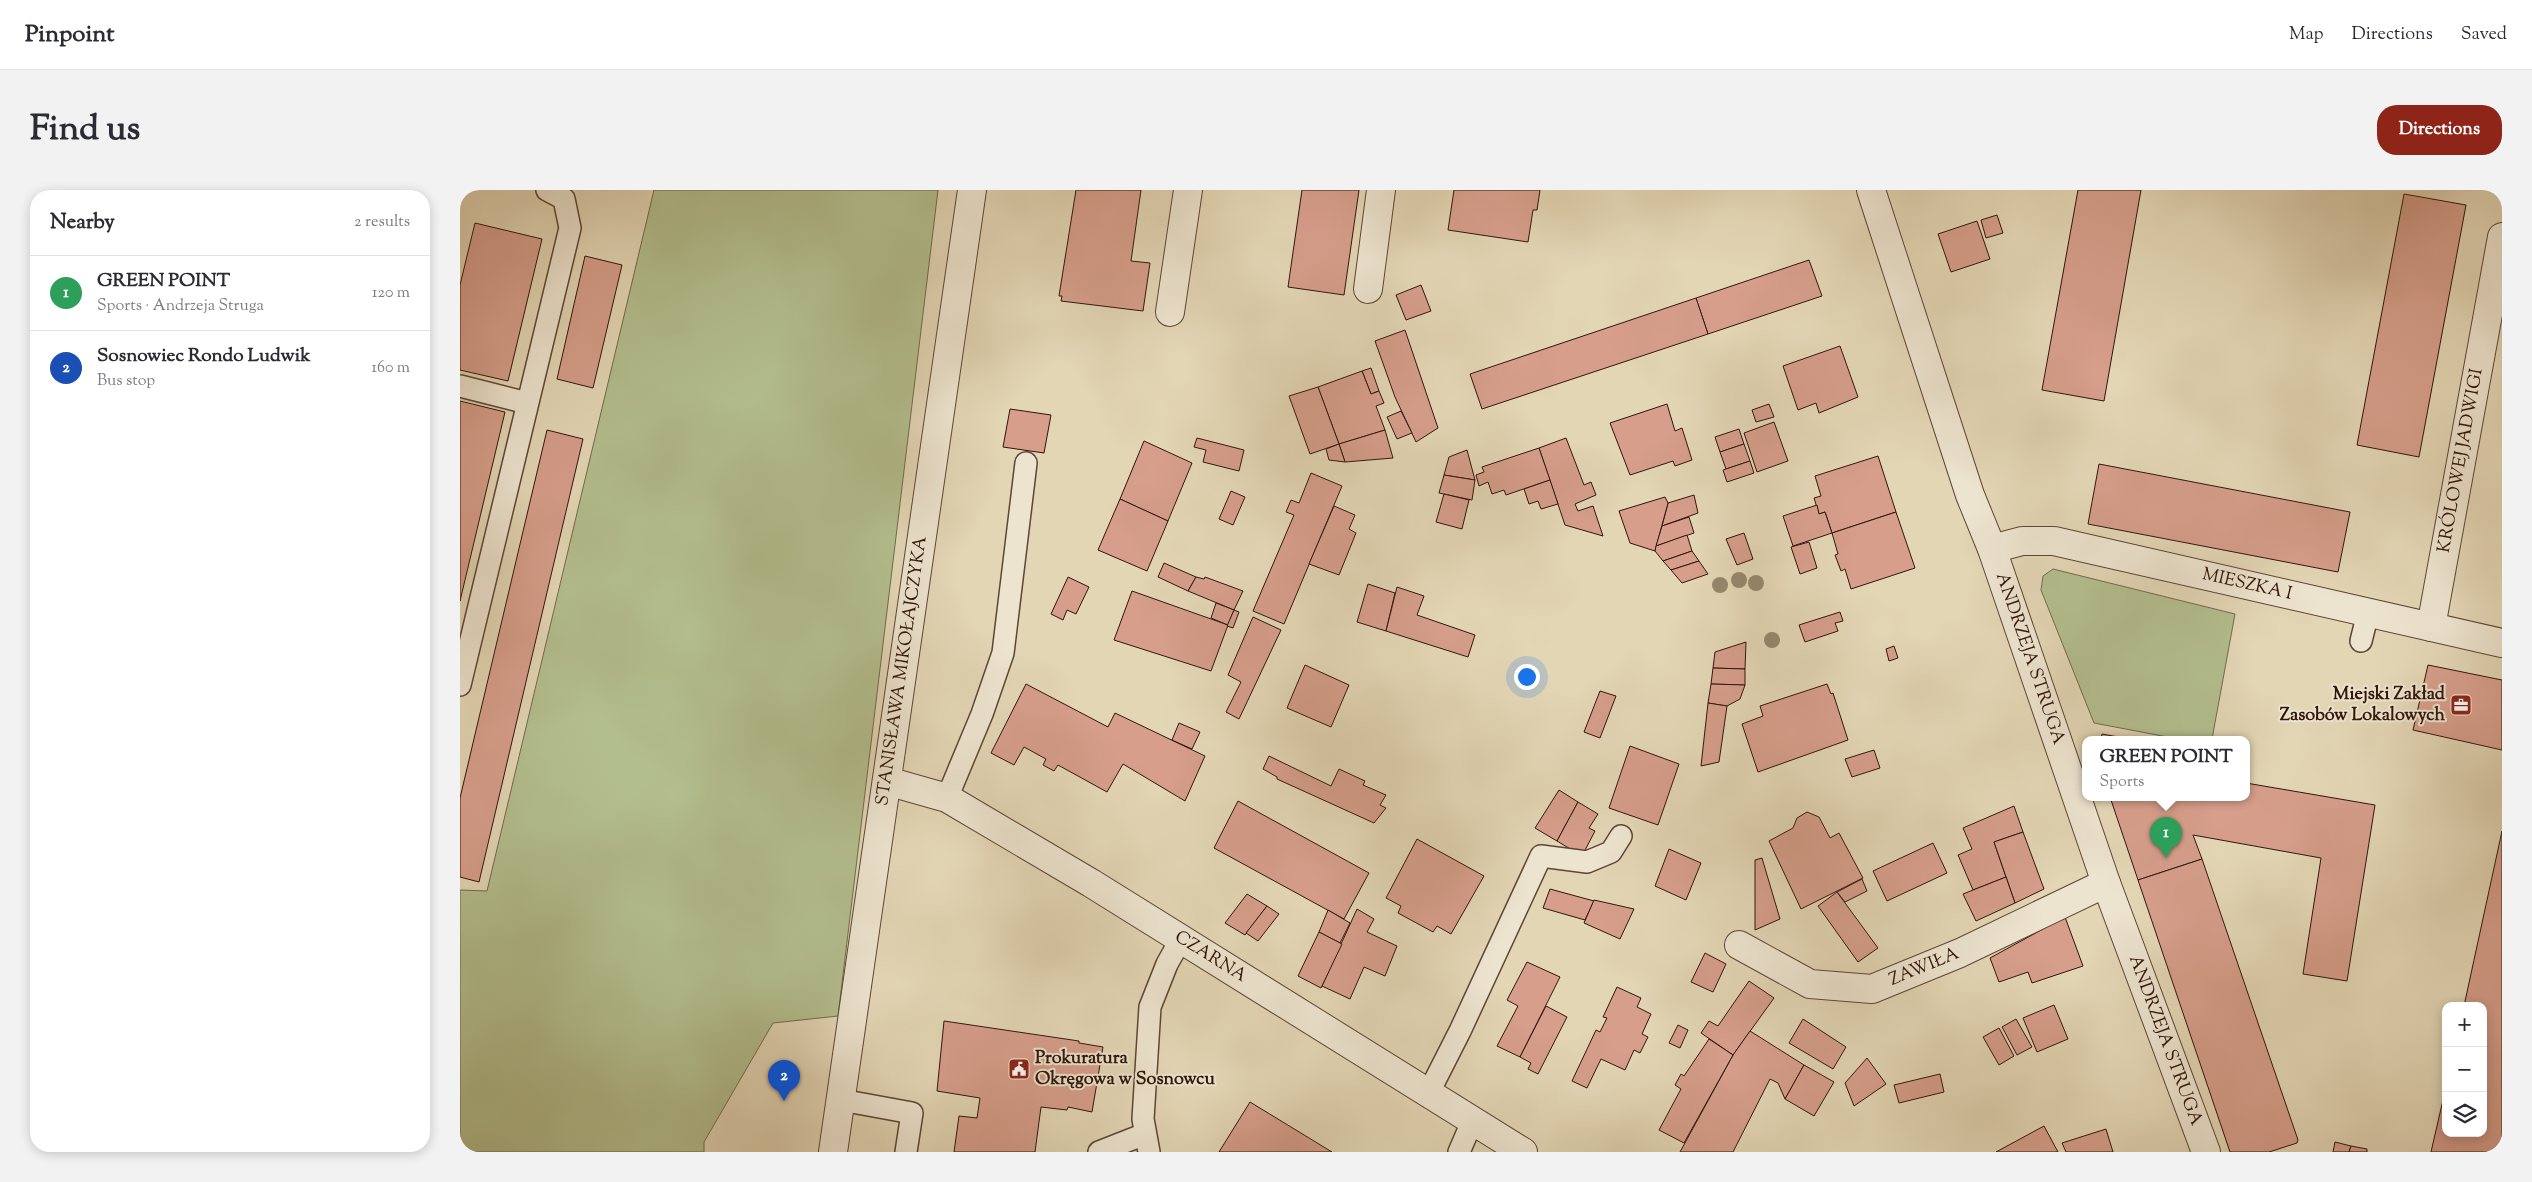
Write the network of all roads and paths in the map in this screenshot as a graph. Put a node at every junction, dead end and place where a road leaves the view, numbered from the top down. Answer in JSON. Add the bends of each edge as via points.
{"nodes":[{"id":1,"x":547,"y":190,"type":"edge"},
{"id":2,"x":972,"y":190,"type":"edge"},
{"id":3,"x":1188,"y":190,"type":"edge"},
{"id":4,"x":1381,"y":190,"type":"edge"},
{"id":5,"x":1871,"y":190,"type":"edge"},
{"id":6,"x":2502,"y":237,"type":"edge"},
{"id":7,"x":1368,"y":289,"type":"dead end"},
{"id":8,"x":1170,"y":312,"type":"dead end"},
{"id":9,"x":460,"y":386,"type":"edge"},
{"id":10,"x":526,"y":403,"type":"junction"},
{"id":11,"x":1026,"y":463,"type":"dead end"},
{"id":12,"x":1992,"y":549,"type":"junction"},
{"id":13,"x":2368,"y":613,"type":"junction"},
{"id":14,"x":2431,"y":627,"type":"junction"},
{"id":15,"x":2361,"y":641,"type":"dead end"},
{"id":16,"x":2502,"y":643,"type":"edge"},
{"id":17,"x":464,"y":648,"type":"edge"},
{"id":18,"x":460,"y":686,"type":"edge"},
{"id":19,"x":887,"y":781,"type":"junction"},
{"id":20,"x":947,"y":798,"type":"junction"},
{"id":21,"x":1621,"y":836,"type":"dead end"},
{"id":22,"x":2106,"y":883,"type":"junction"},
{"id":23,"x":1181,"y":939,"type":"junction"},
{"id":24,"x":1739,"y":945,"type":"dead end"},
{"id":25,"x":1429,"y":1092,"type":"junction"},
{"id":26,"x":841,"y":1100,"type":"junction"},
{"id":27,"x":1472,"y":1122,"type":"junction"},
{"id":28,"x":1147,"y":1143,"type":"edge"},
{"id":29,"x":832,"y":1152,"type":"edge"},
{"id":30,"x":906,"y":1152,"type":"edge"},
{"id":31,"x":1099,"y":1152,"type":"edge"},
{"id":32,"x":1460,"y":1152,"type":"edge"},
{"id":33,"x":1523,"y":1152,"type":"edge"},
{"id":34,"x":2206,"y":1152,"type":"edge"}],
"edges":[{"from":1,"to":10,"type":"lane","via":[[564,199],[570,228]]},
{"from":2,"to":19,"type":"street","name":"STANISŁAWA MIKOŁAJCZYKA"},
{"from":3,"to":8,"type":"street"},
{"from":4,"to":7,"type":"street"},
{"from":5,"to":12,"type":"street","name":"ANDRZEJA STRUGA","via":[[1970,495]]},
{"from":6,"to":14,"type":"street","name":"KRÓLOWEJ JADWIGI"},
{"from":9,"to":10,"type":"lane"},
{"from":10,"to":17,"type":"lane"},
{"from":11,"to":20,"type":"lane","via":[[1003,653]]},
{"from":12,"to":13,"type":"street","name":"MIESZKA I","via":[[2022,541],[2054,540]]},
{"from":12,"to":22,"type":"street","name":"ANDRZEJA STRUGA"},
{"from":13,"to":14,"type":"street","name":"MIESZKA I"},
{"from":13,"to":15,"type":"lane"},
{"from":14,"to":16,"type":"street","name":"MIESZKA I"},
{"from":17,"to":18,"type":"lane"},
{"from":19,"to":20,"type":"street","name":"CZARNA"},
{"from":19,"to":26,"type":"street","name":"STANISŁAWA MIKOŁAJCZYKA"},
{"from":20,"to":23,"type":"street","name":"CZARNA"},
{"from":21,"to":25,"type":"lane","via":[[1611,852],[1587,862],[1540,856]]},
{"from":22,"to":24,"type":"street","name":"ZAWIŁA","via":[[1960,953],[1872,989],[1810,984]]},
{"from":22,"to":34,"type":"street","name":"ANDRZEJA STRUGA"},
{"from":23,"to":25,"type":"street","name":"CZARNA"},
{"from":23,"to":28,"type":"lane","via":[[1150,1007],[1143,1119]]},
{"from":25,"to":27,"type":"street","name":"CZARNA"},
{"from":26,"to":29,"type":"street","name":"STANISŁAWA MIKOŁAJCZYKA"},
{"from":26,"to":30,"type":"lane","via":[[912,1113]]},
{"from":27,"to":32,"type":"lane"},
{"from":27,"to":33,"type":"street","name":"CZARNA"},
{"from":28,"to":31,"type":"lane"}]}
